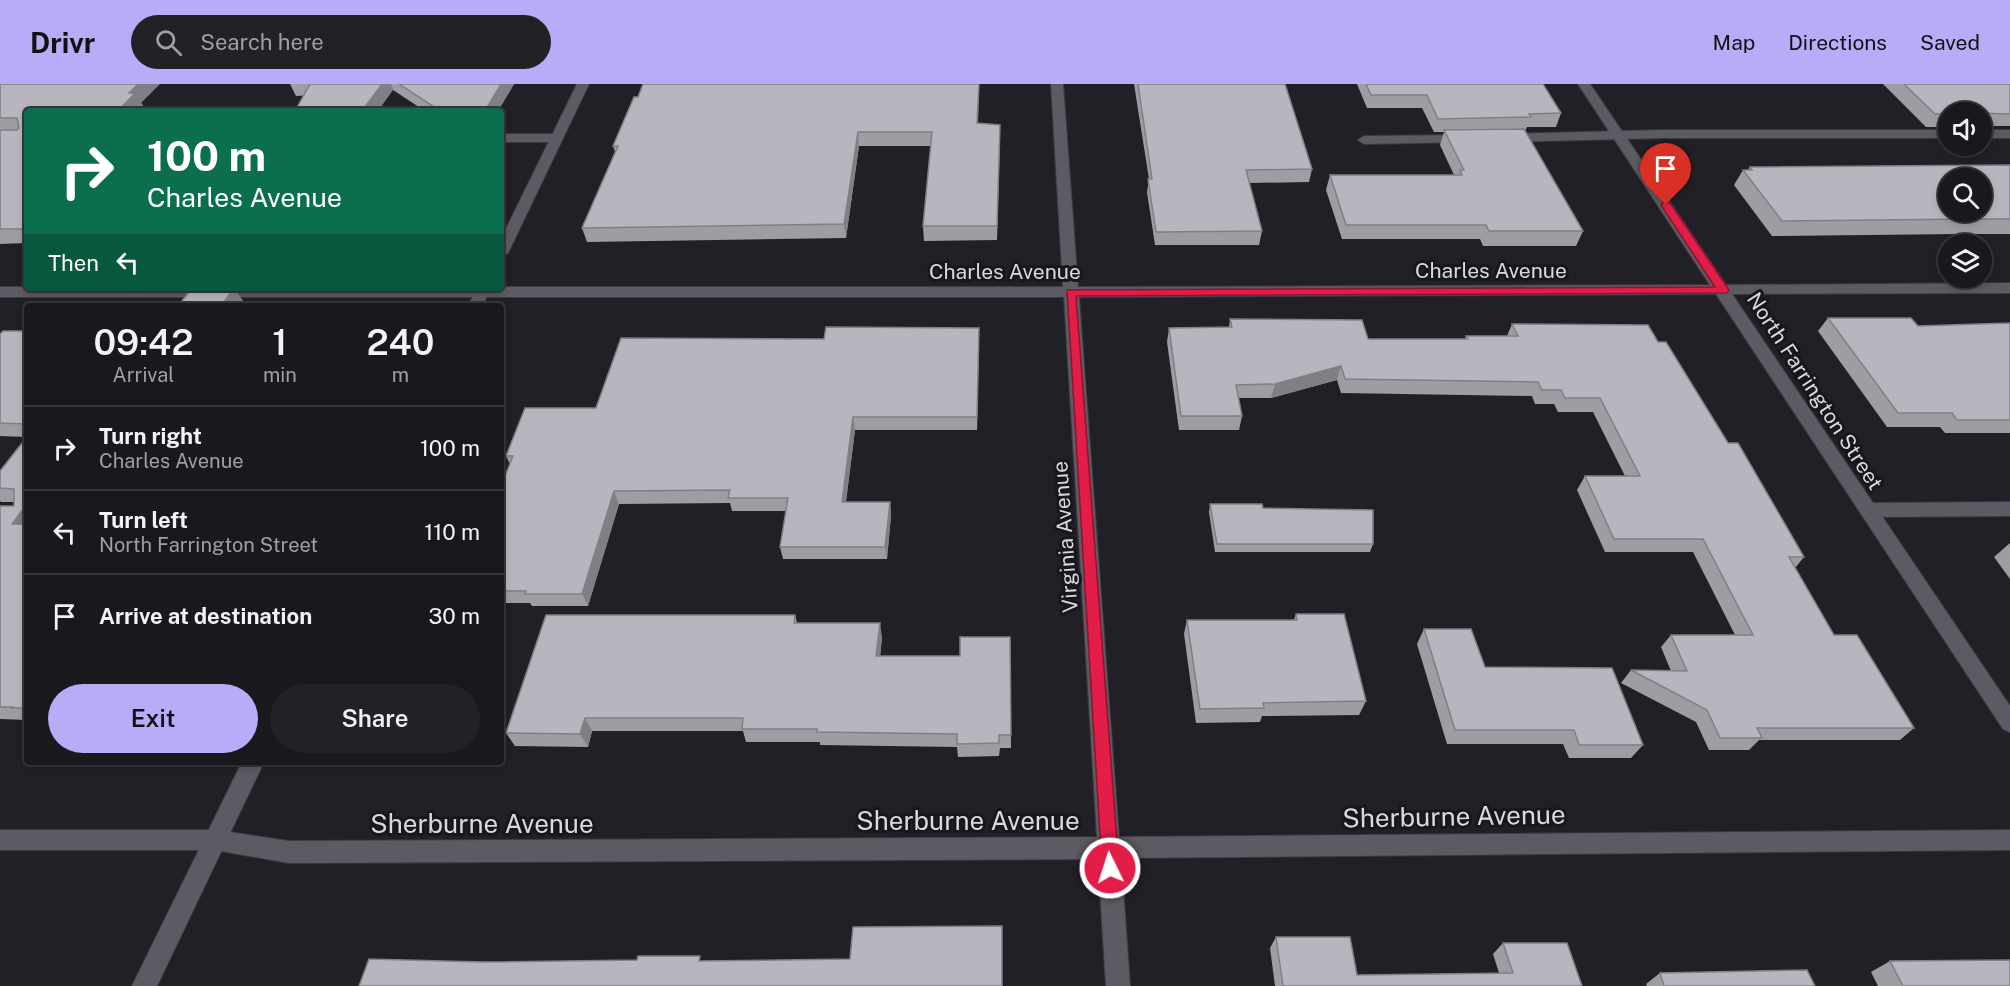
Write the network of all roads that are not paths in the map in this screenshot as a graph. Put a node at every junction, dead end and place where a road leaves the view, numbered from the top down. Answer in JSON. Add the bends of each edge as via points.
{"nodes":[{"id":1,"x":583,"y":84,"type":"edge"},
{"id":2,"x":1057,"y":84,"type":"edge"},
{"id":3,"x":1584,"y":84,"type":"edge"},
{"id":4,"x":1938,"y":134,"type":"edge"},
{"id":5,"x":1992,"y":134,"type":"edge"},
{"id":6,"x":2010,"y":134,"type":"edge"},
{"id":7,"x":1619,"y":136,"type":"junction"},
{"id":8,"x":504,"y":138,"type":"edge"},
{"id":9,"x":557,"y":138,"type":"junction"},
{"id":10,"x":1364,"y":140,"type":"dead end"},
{"id":11,"x":504,"y":247,"type":"edge"},
{"id":12,"x":2010,"y":288,"type":"edge"},
{"id":13,"x":504,"y":290,"type":"edge"},
{"id":14,"x":1723,"y":290,"type":"junction"},
{"id":15,"x":0,"y":291,"type":"edge"},
{"id":16,"x":24,"y":291,"type":"edge"},
{"id":17,"x":1071,"y":292,"type":"junction"},
{"id":18,"x":2010,"y":509,"type":"edge"},
{"id":19,"x":1868,"y":510,"type":"junction"},
{"id":20,"x":2010,"y":723,"type":"edge"},
{"id":21,"x":252,"y":765,"type":"edge"},
{"id":22,"x":0,"y":840,"type":"edge"},
{"id":23,"x":215,"y":840,"type":"junction"},
{"id":24,"x":2010,"y":840,"type":"edge"},
{"id":25,"x":1109,"y":848,"type":"junction"},
{"id":26,"x":144,"y":986,"type":"edge"},
{"id":27,"x":1118,"y":986,"type":"edge"}],
"edges":[{"from":1,"to":9,"type":"street"},
{"from":2,"to":17,"type":"street","name":"Virginia Avenue"},
{"from":3,"to":7,"type":"street","name":"North Farrington Street"},
{"from":4,"to":7,"type":"street"},
{"from":5,"to":6,"type":"street"},
{"from":7,"to":10,"type":"street"},
{"from":7,"to":14,"type":"street","name":"North Farrington Street"},
{"from":8,"to":9,"type":"street"},
{"from":9,"to":11,"type":"street"},
{"from":12,"to":14,"type":"street","name":"Charles Avenue"},
{"from":13,"to":17,"type":"street","name":"Charles Avenue"},
{"from":14,"to":17,"type":"street","name":"Charles Avenue"},
{"from":14,"to":19,"type":"street","name":"North Farrington Street"},
{"from":15,"to":16,"type":"street","name":"Charles Avenue"},
{"from":17,"to":25,"type":"street","name":"Virginia Avenue"},
{"from":18,"to":19,"type":"street"},
{"from":19,"to":20,"type":"street","name":"North Farrington Street"},
{"from":21,"to":23,"type":"street"},
{"from":22,"to":23,"type":"street","name":"Sherburne Avenue"},
{"from":23,"to":25,"type":"street","name":"Sherburne Avenue","via":[[289,852]]},
{"from":23,"to":26,"type":"street"},
{"from":24,"to":25,"type":"street","name":"Sherburne Avenue"},
{"from":25,"to":27,"type":"street","name":"Virginia Avenue"}]}
